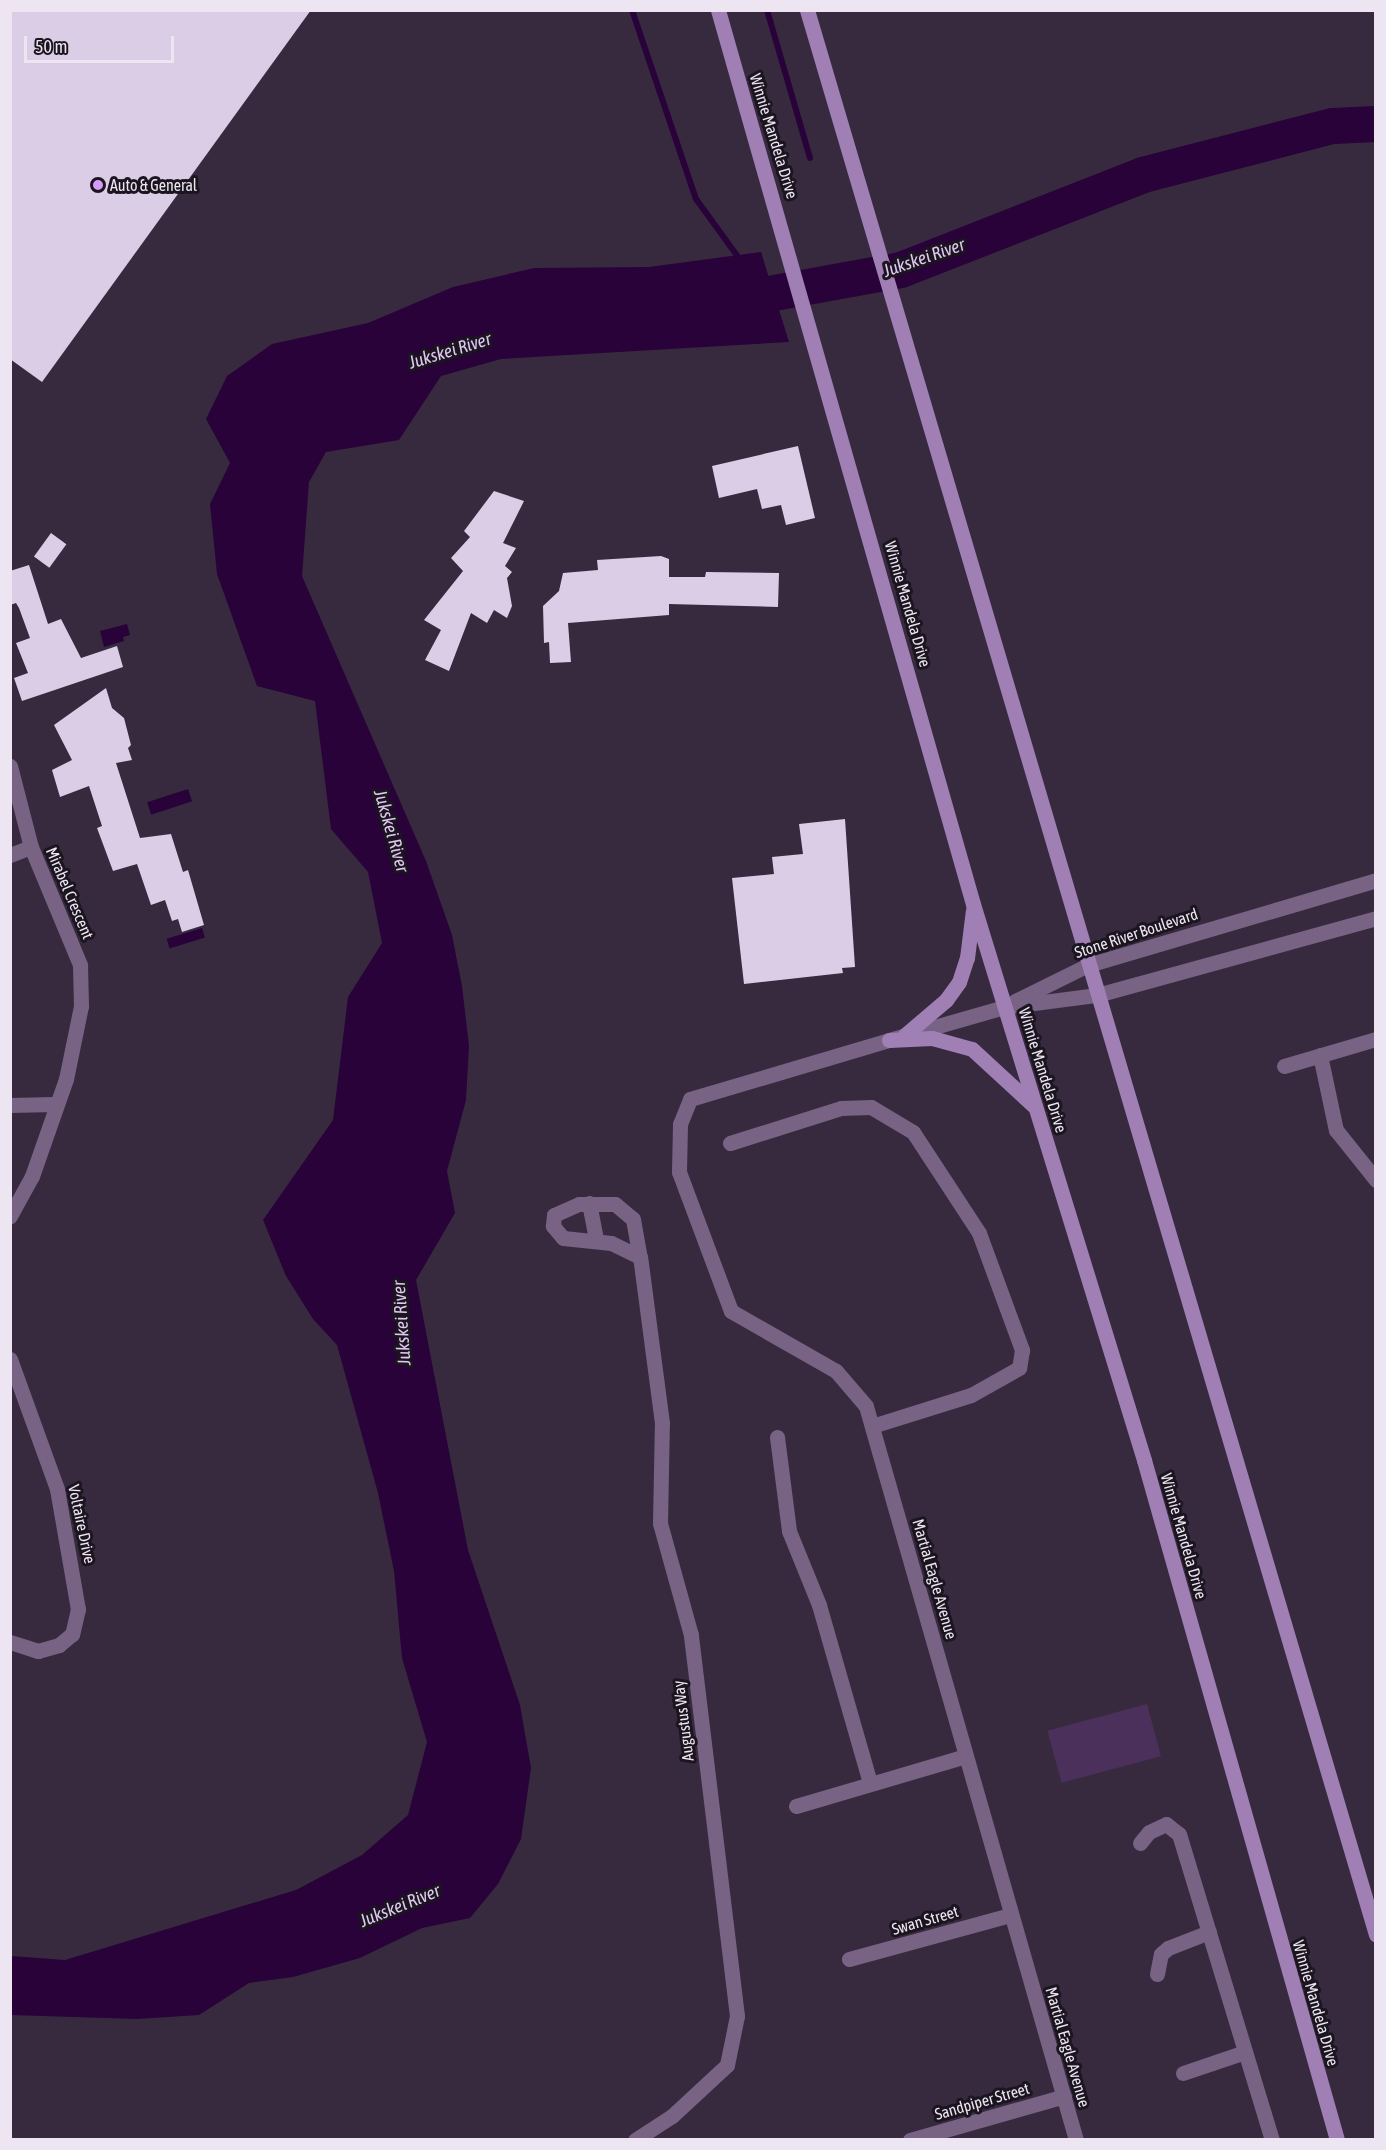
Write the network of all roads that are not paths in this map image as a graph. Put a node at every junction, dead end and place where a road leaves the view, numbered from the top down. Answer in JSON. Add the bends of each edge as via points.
{"nodes":[{"id":1,"x":718,"y":10,"type":"edge"},
{"id":2,"x":807,"y":10,"type":"edge"},
{"id":3,"x":10,"y":766,"type":"edge"},
{"id":4,"x":31,"y":847,"type":"junction"},
{"id":5,"x":10,"y":855,"type":"edge"},
{"id":6,"x":1376,"y":880,"type":"edge"},
{"id":7,"x":973,"y":904,"type":"junction"},
{"id":8,"x":1376,"y":918,"type":"edge"},
{"id":9,"x":1088,"y":965,"type":"junction"},
{"id":10,"x":1097,"y":995,"type":"junction"},
{"id":11,"x":1004,"y":1007,"type":"junction"},
{"id":12,"x":905,"y":1035,"type":"junction"},
{"id":13,"x":1376,"y":1039,"type":"edge"},
{"id":14,"x":889,"y":1040,"type":"junction"},
{"id":15,"x":1320,"y":1055,"type":"junction"},
{"id":16,"x":1284,"y":1066,"type":"dead end"},
{"id":17,"x":54,"y":1104,"type":"junction"},
{"id":18,"x":10,"y":1105,"type":"edge"},
{"id":19,"x":1035,"y":1107,"type":"junction"},
{"id":20,"x":730,"y":1143,"type":"dead end"},
{"id":21,"x":1376,"y":1180,"type":"edge"},
{"id":22,"x":589,"y":1203,"type":"junction"},
{"id":23,"x":10,"y":1216,"type":"edge"},
{"id":24,"x":596,"y":1240,"type":"junction"},
{"id":25,"x":640,"y":1257,"type":"junction"},
{"id":26,"x":10,"y":1359,"type":"edge"},
{"id":27,"x":872,"y":1426,"type":"junction"},
{"id":28,"x":777,"y":1437,"type":"dead end"},
{"id":29,"x":10,"y":1642,"type":"edge"},
{"id":30,"x":966,"y":1756,"type":"junction"},
{"id":31,"x":870,"y":1783,"type":"junction"},
{"id":32,"x":796,"y":1806,"type":"dead end"},
{"id":33,"x":1140,"y":1843,"type":"dead end"},
{"id":34,"x":1010,"y":1914,"type":"junction"},
{"id":35,"x":1209,"y":1932,"type":"junction"},
{"id":36,"x":1376,"y":1935,"type":"edge"},
{"id":37,"x":849,"y":1959,"type":"dead end"},
{"id":38,"x":1157,"y":1974,"type":"dead end"},
{"id":39,"x":1245,"y":2052,"type":"junction"},
{"id":40,"x":1183,"y":2073,"type":"dead end"},
{"id":41,"x":1064,"y":2096,"type":"junction"},
{"id":42,"x":635,"y":2139,"type":"edge"},
{"id":43,"x":910,"y":2139,"type":"edge"},
{"id":44,"x":1076,"y":2139,"type":"edge"},
{"id":45,"x":1272,"y":2139,"type":"edge"},
{"id":46,"x":1337,"y":2139,"type":"edge"}],
"edges":[{"from":1,"to":7,"type":"main road","name":"Winnie Mandela Drive","via":[[819,352]]},
{"from":2,"to":9,"type":"main road"},
{"from":3,"to":4,"type":"street","name":"Mirabel Crescent"},
{"from":4,"to":5,"type":"street"},
{"from":4,"to":17,"type":"street","name":"Mirabel Crescent","via":[[80,964],[75,1043]]},
{"from":6,"to":9,"type":"street","name":"Stone River Boulevard"},
{"from":7,"to":11,"type":"main road","name":"Winnie Mandela Drive"},
{"from":7,"to":12,"type":"main road","via":[[967,958],[959,982],[946,1000]]},
{"from":8,"to":10,"type":"street"},
{"from":9,"to":10,"type":"main road"},
{"from":9,"to":11,"type":"street","name":"Stone River Boulevard"},
{"from":10,"to":11,"type":"street"},
{"from":10,"to":36,"type":"main road"},
{"from":11,"to":12,"type":"street"},
{"from":11,"to":19,"type":"main road","name":"Winnie Mandela Drive"},
{"from":12,"to":14,"type":"street"},
{"from":13,"to":15,"type":"street"},
{"from":14,"to":19,"type":"main road","via":[[933,1038],[972,1049]]},
{"from":14,"to":27,"type":"street","name":"Martial Eagle Avenue","via":[[690,1099],[676,1140],[679,1172],[723,1299],[748,1324],[836,1371],[855,1389]]},
{"from":15,"to":16,"type":"street"},
{"from":15,"to":21,"type":"street","via":[[1336,1130]]},
{"from":17,"to":18,"type":"street"},
{"from":17,"to":23,"type":"street","via":[[32,1176]]},
{"from":19,"to":46,"type":"main road","name":"Winnie Mandela Drive","via":[[1143,1460]]},
{"from":20,"to":27,"type":"street","via":[[841,1108],[871,1107],[913,1132],[979,1233],[1022,1350],[1019,1368],[970,1395]]},
{"from":22,"to":24,"type":"street"},
{"from":22,"to":24,"type":"street","name":"Augustus Way","via":[[557,1211],[553,1226],[563,1238]]},
{"from":22,"to":25,"type":"street","name":"Augustus Way","via":[[624,1208],[635,1225]]},
{"from":24,"to":25,"type":"street","name":"Augustus Way"},
{"from":25,"to":42,"type":"street","name":"Augustus Way","via":[[662,1423],[660,1523],[691,1635],[737,2016],[726,2065],[681,2109]]},
{"from":26,"to":29,"type":"street","name":"Voltaire Drive","via":[[57,1489],[78,1609],[72,1634],[59,1646],[39,1651]]},
{"from":27,"to":30,"type":"street","name":"Martial Eagle Avenue"},
{"from":28,"to":31,"type":"street","via":[[789,1531],[819,1605]]},
{"from":30,"to":31,"type":"street"},
{"from":30,"to":34,"type":"street","name":"Martial Eagle Avenue"},
{"from":31,"to":32,"type":"street"},
{"from":33,"to":35,"type":"street","via":[[1157,1827],[1166,1824],[1175,1829]]},
{"from":34,"to":37,"type":"street","name":"Swan Street"},
{"from":34,"to":41,"type":"street","name":"Martial Eagle Avenue"},
{"from":35,"to":38,"type":"street","via":[[1168,1948],[1161,1954]]},
{"from":35,"to":39,"type":"street"},
{"from":39,"to":40,"type":"street"},
{"from":39,"to":45,"type":"street"},
{"from":41,"to":43,"type":"street","name":"Sandpiper Street"},
{"from":41,"to":44,"type":"street","name":"Martial Eagle Avenue"}]}
